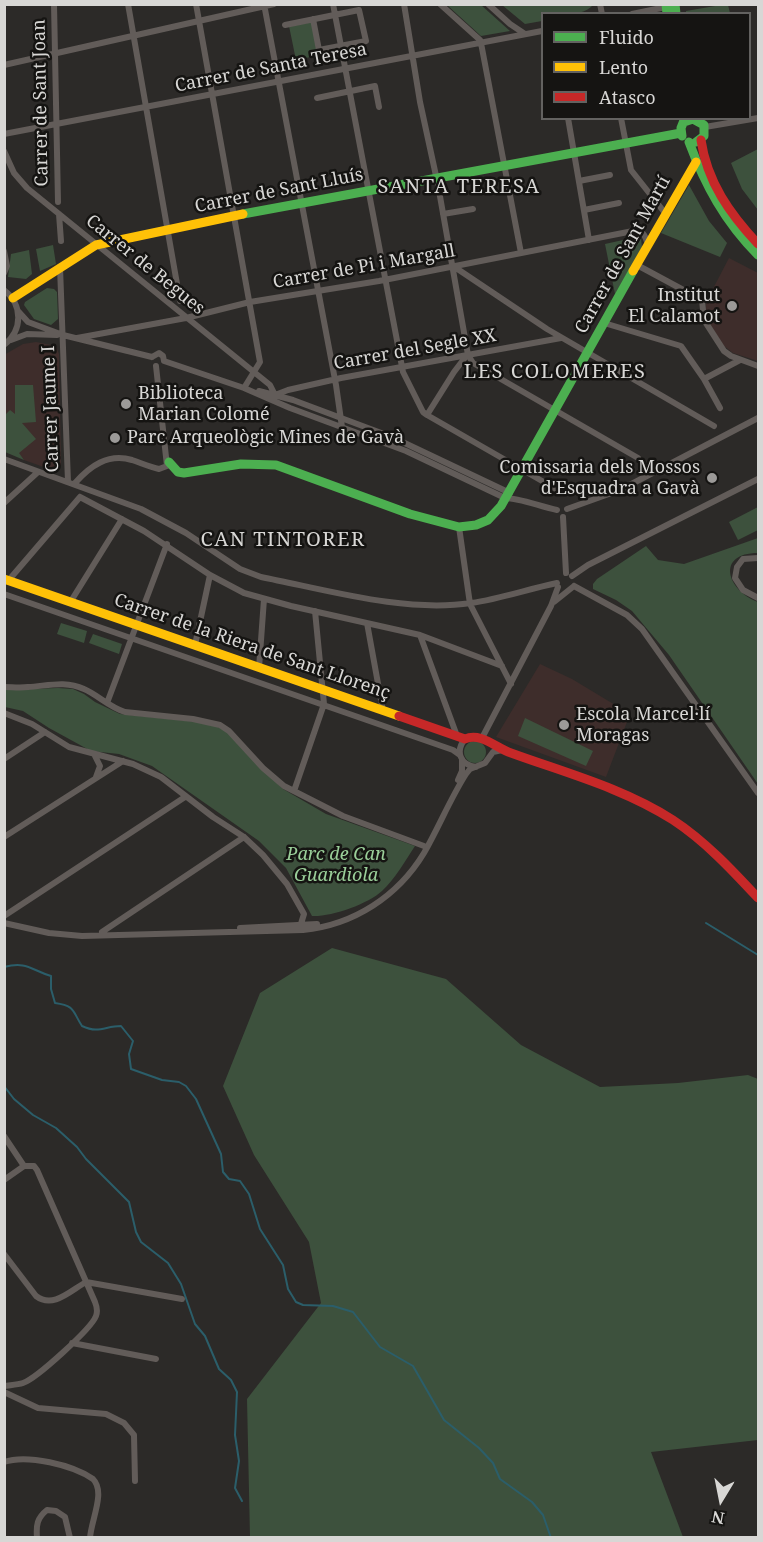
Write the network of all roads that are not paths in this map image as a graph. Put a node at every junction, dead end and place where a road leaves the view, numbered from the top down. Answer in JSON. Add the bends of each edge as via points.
{"nodes":[{"id":1,"x":54,"y":4,"type":"edge"},
{"id":2,"x":128,"y":4,"type":"edge"},
{"id":3,"x":196,"y":4,"type":"edge"},
{"id":4,"x":274,"y":4,"type":"edge"},
{"id":5,"x":333,"y":4,"type":"edge"},
{"id":6,"x":404,"y":4,"type":"edge"},
{"id":7,"x":440,"y":4,"type":"edge"},
{"id":8,"x":488,"y":4,"type":"edge"},
{"id":9,"x":264,"y":6,"type":"edge"},
{"id":10,"x":671,"y":7,"type":"edge"},
{"id":11,"x":643,"y":12,"type":"edge"},
{"id":12,"x":334,"y":15,"type":"junction"},
{"id":13,"x":313,"y":19,"type":"junction"},
{"id":14,"x":200,"y":22,"type":"junction"},
{"id":15,"x":285,"y":25,"type":"dead end"},
{"id":16,"x":541,"y":31,"type":"edge"},
{"id":17,"x":525,"y":34,"type":"junction"},
{"id":18,"x":133,"y":37,"type":"junction"},
{"id":19,"x":481,"y":44,"type":"junction"},
{"id":20,"x":341,"y":46,"type":"junction"},
{"id":21,"x":54,"y":54,"type":"junction"},
{"id":22,"x":412,"y":56,"type":"junction"},
{"id":23,"x":4,"y":65,"type":"edge"},
{"id":24,"x":345,"y":69,"type":"junction"},
{"id":25,"x":278,"y":82,"type":"junction"},
{"id":26,"x":350,"y":92,"type":"junction"},
{"id":27,"x":213,"y":94,"type":"junction"},
{"id":28,"x":317,"y":98,"type":"dead end"},
{"id":29,"x":146,"y":107,"type":"junction"},
{"id":30,"x":379,"y":107,"type":"dead end"},
{"id":31,"x":568,"y":120,"type":"edge"},
{"id":32,"x":621,"y":120,"type":"edge"},
{"id":33,"x":684,"y":120,"type":"edge"},
{"id":34,"x":698,"y":120,"type":"edge"},
{"id":35,"x":744,"y":120,"type":"edge"},
{"id":36,"x":56,"y":125,"type":"junction"},
{"id":37,"x":705,"y":128,"type":"junction"},
{"id":38,"x":681,"y":133,"type":"junction"},
{"id":39,"x":4,"y":134,"type":"edge"},
{"id":40,"x":700,"y":140,"type":"junction"},
{"id":41,"x":689,"y":142,"type":"junction"},
{"id":42,"x":625,"y":143,"type":"junction"},
{"id":43,"x":4,"y":151,"type":"edge"},
{"id":44,"x":574,"y":152,"type":"junction"},
{"id":45,"x":696,"y":162,"type":"junction"},
{"id":46,"x":505,"y":165,"type":"junction"},
{"id":47,"x":610,"y":175,"type":"dead end"},
{"id":48,"x":436,"y":178,"type":"junction"},
{"id":49,"x":579,"y":181,"type":"junction"},
{"id":50,"x":369,"y":191,"type":"junction"},
{"id":51,"x":58,"y":202,"type":"dead end"},
{"id":52,"x":303,"y":203,"type":"junction"},
{"id":53,"x":619,"y":203,"type":"dead end"},
{"id":54,"x":473,"y":209,"type":"dead end"},
{"id":55,"x":584,"y":210,"type":"junction"},
{"id":56,"x":665,"y":213,"type":"junction"},
{"id":57,"x":59,"y":214,"type":"junction"},
{"id":58,"x":443,"y":214,"type":"junction"},
{"id":59,"x":234,"y":216,"type":"junction"},
{"id":60,"x":168,"y":229,"type":"junction"},
{"id":61,"x":589,"y":240,"type":"junction"},
{"id":62,"x":61,"y":241,"type":"dead end"},
{"id":63,"x":759,"y":244,"type":"edge"},
{"id":64,"x":96,"y":245,"type":"junction"},
{"id":65,"x":648,"y":245,"type":"junction"},
{"id":66,"x":4,"y":251,"type":"edge"},
{"id":67,"x":521,"y":253,"type":"junction"},
{"id":68,"x":759,"y":255,"type":"edge"},
{"id":69,"x":637,"y":265,"type":"junction"},
{"id":70,"x":453,"y":266,"type":"junction"},
{"id":71,"x":60,"y":267,"type":"junction"},
{"id":72,"x":4,"y":273,"type":"edge"},
{"id":73,"x":385,"y":280,"type":"junction"},
{"id":74,"x":4,"y":290,"type":"edge"},
{"id":75,"x":318,"y":292,"type":"junction"},
{"id":76,"x":13,"y":298,"type":"junction"},
{"id":77,"x":180,"y":301,"type":"dead end"},
{"id":78,"x":250,"y":302,"type":"junction"},
{"id":79,"x":18,"y":311,"type":"junction"},
{"id":80,"x":186,"y":318,"type":"junction"},
{"id":81,"x":604,"y":323,"type":"junction"},
{"id":82,"x":63,"y":335,"type":"junction"},
{"id":83,"x":561,"y":338,"type":"junction"},
{"id":84,"x":77,"y":339,"type":"junction"},
{"id":85,"x":6,"y":343,"type":"edge"},
{"id":86,"x":587,"y":353,"type":"junction"},
{"id":87,"x":468,"y":355,"type":"junction"},
{"id":88,"x":152,"y":357,"type":"junction"},
{"id":89,"x":741,"y":360,"type":"junction"},
{"id":90,"x":164,"y":361,"type":"junction"},
{"id":91,"x":156,"y":366,"type":"junction"},
{"id":92,"x":759,"y":366,"type":"edge"},
{"id":93,"x":402,"y":367,"type":"junction"},
{"id":94,"x":253,"y":372,"type":"junction"},
{"id":95,"x":335,"y":379,"type":"junction"},
{"id":96,"x":704,"y":379,"type":"junction"},
{"id":97,"x":244,"y":388,"type":"junction"},
{"id":98,"x":276,"y":395,"type":"junction"},
{"id":99,"x":720,"y":408,"type":"dead end"},
{"id":100,"x":555,"y":410,"type":"junction"},
{"id":101,"x":427,"y":415,"type":"junction"},
{"id":102,"x":342,"y":418,"type":"junction"},
{"id":103,"x":759,"y":418,"type":"edge"},
{"id":104,"x":714,"y":426,"type":"dead end"},
{"id":105,"x":342,"y":427,"type":"junction"},
{"id":106,"x":638,"y":458,"type":"dead end"},
{"id":107,"x":4,"y":459,"type":"edge"},
{"id":108,"x":169,"y":462,"type":"junction"},
{"id":109,"x":522,"y":470,"type":"junction"},
{"id":110,"x":38,"y":472,"type":"junction"},
{"id":111,"x":759,"y":479,"type":"edge"},
{"id":112,"x":74,"y":483,"type":"junction"},
{"id":113,"x":556,"y":489,"type":"dead end"},
{"id":114,"x":89,"y":490,"type":"junction"},
{"id":115,"x":509,"y":496,"type":"junction"},
{"id":116,"x":83,"y":498,"type":"junction"},
{"id":117,"x":4,"y":503,"type":"edge"},
{"id":118,"x":567,"y":509,"type":"junction"},
{"id":119,"x":557,"y":510,"type":"junction"},
{"id":120,"x":563,"y":517,"type":"junction"},
{"id":121,"x":122,"y":519,"type":"junction"},
{"id":122,"x":459,"y":527,"type":"junction"},
{"id":123,"x":167,"y":544,"type":"junction"},
{"id":124,"x":759,"y":558,"type":"edge"},
{"id":125,"x":569,"y":574,"type":"junction"},
{"id":126,"x":210,"y":575,"type":"junction"},
{"id":127,"x":6,"y":580,"type":"edge"},
{"id":128,"x":557,"y":585,"type":"junction"},
{"id":129,"x":574,"y":586,"type":"junction"},
{"id":130,"x":565,"y":592,"type":"junction"},
{"id":131,"x":4,"y":594,"type":"edge"},
{"id":132,"x":759,"y":598,"type":"edge"},
{"id":133,"x":264,"y":600,"type":"junction"},
{"id":134,"x":71,"y":601,"type":"junction"},
{"id":135,"x":552,"y":603,"type":"junction"},
{"id":136,"x":470,"y":604,"type":"junction"},
{"id":137,"x":315,"y":611,"type":"junction"},
{"id":138,"x":367,"y":623,"type":"junction"},
{"id":139,"x":135,"y":624,"type":"junction"},
{"id":140,"x":420,"y":635,"type":"junction"},
{"id":141,"x":130,"y":638,"type":"junction"},
{"id":142,"x":195,"y":645,"type":"junction"},
{"id":143,"x":502,"y":666,"type":"junction"},
{"id":144,"x":259,"y":668,"type":"junction"},
{"id":145,"x":511,"y":684,"type":"junction"},
{"id":146,"x":4,"y":687,"type":"edge"},
{"id":147,"x":322,"y":690,"type":"junction"},
{"id":148,"x":107,"y":704,"type":"junction"},
{"id":149,"x":324,"y":704,"type":"junction"},
{"id":150,"x":383,"y":711,"type":"junction"},
{"id":151,"x":4,"y":712,"type":"edge"},
{"id":152,"x":45,"y":732,"type":"junction"},
{"id":153,"x":461,"y":738,"type":"junction"},
{"id":154,"x":485,"y":740,"type":"junction"},
{"id":155,"x":502,"y":750,"type":"junction"},
{"id":156,"x":93,"y":754,"type":"junction"},
{"id":157,"x":490,"y":755,"type":"junction"},
{"id":158,"x":461,"y":757,"type":"junction"},
{"id":159,"x":4,"y":759,"type":"edge"},
{"id":160,"x":123,"y":761,"type":"junction"},
{"id":161,"x":477,"y":767,"type":"junction"},
{"id":162,"x":94,"y":779,"type":"junction"},
{"id":163,"x":294,"y":792,"type":"junction"},
{"id":164,"x":759,"y":793,"type":"edge"},
{"id":165,"x":185,"y":797,"type":"junction"},
{"id":166,"x":4,"y":837,"type":"edge"},
{"id":167,"x":244,"y":837,"type":"junction"},
{"id":168,"x":424,"y":846,"type":"junction"},
{"id":169,"x":758,"y":896,"type":"edge"},
{"id":170,"x":4,"y":919,"type":"edge"},
{"id":171,"x":300,"y":927,"type":"junction"},
{"id":172,"x":102,"y":932,"type":"junction"},
{"id":173,"x":4,"y":1136,"type":"edge"},
{"id":174,"x":24,"y":1166,"type":"junction"},
{"id":175,"x":4,"y":1180,"type":"edge"},
{"id":176,"x":4,"y":1254,"type":"edge"},
{"id":177,"x":86,"y":1282,"type":"junction"},
{"id":178,"x":182,"y":1299,"type":"dead end"},
{"id":179,"x":72,"y":1343,"type":"junction"},
{"id":180,"x":156,"y":1359,"type":"dead end"},
{"id":181,"x":4,"y":1386,"type":"edge"},
{"id":182,"x":4,"y":1392,"type":"edge"},
{"id":183,"x":4,"y":1462,"type":"edge"},
{"id":184,"x":135,"y":1481,"type":"dead end"},
{"id":185,"x":37,"y":1538,"type":"edge"},
{"id":186,"x":70,"y":1538,"type":"edge"},
{"id":187,"x":90,"y":1538,"type":"edge"}],
"edges":[{"from":1,"to":21,"type":"street","name":"Carrer de Sant Joan"},
{"from":2,"to":18,"type":"street"},
{"from":3,"to":14,"type":"street"},
{"from":4,"to":9,"type":"street"},
{"from":5,"to":12,"type":"street"},
{"from":6,"to":22,"type":"street"},
{"from":7,"to":19,"type":"street"},
{"from":8,"to":17,"type":"street"},
{"from":9,"to":14,"type":"street"},
{"from":9,"to":25,"type":"street"},
{"from":10,"to":11,"type":"street"},
{"from":12,"to":13,"type":"street"},
{"from":12,"to":20,"type":"street"},
{"from":12,"to":20,"type":"street","via":[[359,10],[366,41]]},
{"from":13,"to":15,"type":"street"},
{"from":13,"to":20,"type":"street","via":[[319,50]]},
{"from":14,"to":18,"type":"street"},
{"from":14,"to":27,"type":"street"},
{"from":16,"to":17,"type":"street","name":"Carrer de Santa Teresa"},
{"from":17,"to":19,"type":"street","name":"Carrer de Santa Teresa"},
{"from":18,"to":21,"type":"street"},
{"from":18,"to":29,"type":"street"},
{"from":19,"to":22,"type":"street","name":"Carrer de Santa Teresa"},
{"from":19,"to":46,"type":"street"},
{"from":20,"to":24,"type":"street"},
{"from":21,"to":23,"type":"street"},
{"from":21,"to":36,"type":"street","name":"Carrer de Sant Joan"},
{"from":22,"to":24,"type":"street","name":"Carrer de Santa Teresa"},
{"from":22,"to":48,"type":"street"},
{"from":24,"to":25,"type":"street","name":"Carrer de Santa Teresa"},
{"from":24,"to":26,"type":"street"},
{"from":25,"to":27,"type":"street","name":"Carrer de Santa Teresa"},
{"from":25,"to":52,"type":"street"},
{"from":26,"to":28,"type":"street"},
{"from":26,"to":30,"type":"street","via":[[375,86]]},
{"from":26,"to":50,"type":"street"},
{"from":27,"to":29,"type":"street","name":"Carrer de Santa Teresa"},
{"from":27,"to":59,"type":"street"},
{"from":29,"to":36,"type":"street","name":"Carrer de Santa Teresa"},
{"from":29,"to":60,"type":"street"},
{"from":31,"to":44,"type":"street"},
{"from":32,"to":42,"type":"street"},
{"from":33,"to":38,"type":"street"},
{"from":34,"to":37,"type":"street"},
{"from":35,"to":37,"type":"street"},
{"from":36,"to":39,"type":"street","name":"Carrer de Santa Teresa"},
{"from":36,"to":51,"type":"street","name":"Carrer de Sant Joan"},
{"from":37,"to":40,"type":"street"},
{"from":38,"to":41,"type":"street"},
{"from":38,"to":42,"type":"street","name":"Carrer de Sant Lluís"},
{"from":40,"to":41,"type":"street"},
{"from":40,"to":63,"type":"street","via":[[703,157],[722,198]]},
{"from":41,"to":45,"type":"street"},
{"from":42,"to":44,"type":"street","name":"Carrer de Sant Lluís"},
{"from":42,"to":56,"type":"street","via":[[631,170]]},
{"from":43,"to":57,"type":"street","name":"Carrer de Begues","via":[[14,173],[27,188]]},
{"from":44,"to":46,"type":"street","name":"Carrer de Sant Lluís"},
{"from":44,"to":49,"type":"street"},
{"from":45,"to":56,"type":"street","name":"Carrer de Sant Martí"},
{"from":45,"to":68,"type":"street","via":[[714,202]]},
{"from":46,"to":48,"type":"street","name":"Carrer de Sant Lluís"},
{"from":46,"to":67,"type":"street"},
{"from":47,"to":49,"type":"street"},
{"from":48,"to":50,"type":"street","name":"Carrer de Sant Lluís"},
{"from":48,"to":58,"type":"street"},
{"from":49,"to":55,"type":"street"},
{"from":50,"to":52,"type":"street","name":"Carrer de Sant Lluís"},
{"from":50,"to":73,"type":"street"},
{"from":52,"to":59,"type":"street","name":"Carrer de Sant Lluís"},
{"from":52,"to":75,"type":"street"},
{"from":53,"to":55,"type":"street"},
{"from":54,"to":58,"type":"street"},
{"from":55,"to":61,"type":"street"},
{"from":56,"to":65,"type":"street","name":"Carrer de Sant Martí"},
{"from":57,"to":62,"type":"street"},
{"from":57,"to":64,"type":"street","name":"Carrer de Begues"},
{"from":58,"to":70,"type":"street"},
{"from":59,"to":60,"type":"street","name":"Carrer de Sant Lluís"},
{"from":59,"to":78,"type":"street"},
{"from":60,"to":64,"type":"street","name":"Carrer de Sant Lluís"},
{"from":60,"to":77,"type":"street"},
{"from":61,"to":65,"type":"street","name":"Carrer de Pi i Margall","via":[[640,231]]},
{"from":61,"to":67,"type":"street","name":"Carrer de Pi i Margall"},
{"from":64,"to":71,"type":"street","name":"Carrer de Sant Lluís"},
{"from":64,"to":80,"type":"street","name":"Carrer de Begues"},
{"from":65,"to":69,"type":"street","name":"Carrer de Sant Martí"},
{"from":66,"to":72,"type":"street"},
{"from":67,"to":70,"type":"street","name":"Carrer de Pi i Margall"},
{"from":69,"to":81,"type":"street","name":"Carrer de Sant Martí"},
{"from":69,"to":89,"type":"street","via":[[702,300],[706,325],[724,351]]},
{"from":70,"to":73,"type":"street","name":"Carrer de Pi i Margall"},
{"from":70,"to":83,"type":"street"},
{"from":70,"to":87,"type":"street"},
{"from":71,"to":76,"type":"street","name":"Carrer de Sant Lluís"},
{"from":71,"to":82,"type":"street","name":"Carrer Jaume I"},
{"from":73,"to":75,"type":"street","name":"Carrer de Pi i Margall"},
{"from":73,"to":93,"type":"street"},
{"from":74,"to":76,"type":"street"},
{"from":75,"to":78,"type":"street","name":"Carrer de Pi i Margall"},
{"from":75,"to":95,"type":"street"},
{"from":76,"to":79,"type":"street"},
{"from":78,"to":80,"type":"street","name":"Carrer de Pi i Margall"},
{"from":78,"to":94,"type":"street","via":[[260,362]]},
{"from":79,"to":82,"type":"street","via":[[28,322]]},
{"from":79,"to":85,"type":"street","via":[[17,328]]},
{"from":80,"to":84,"type":"street","name":"Carrer de Pi i Margall"},
{"from":80,"to":94,"type":"street","name":"Carrer de Begues"},
{"from":81,"to":86,"type":"street","name":"Carrer de Sant Martí"},
{"from":81,"to":96,"type":"street","via":[[681,346]]},
{"from":82,"to":84,"type":"street"},
{"from":82,"to":85,"type":"street","via":[[27,334]]},
{"from":82,"to":112,"type":"street","name":"Carrer Jaume I"},
{"from":83,"to":86,"type":"street"},
{"from":83,"to":87,"type":"street","name":"Carrer del Segle XX"},
{"from":84,"to":88,"type":"street"},
{"from":86,"to":100,"type":"street","name":"Carrer de Sant Martí"},
{"from":86,"to":104,"type":"street"},
{"from":87,"to":93,"type":"street","name":"Carrer del Segle XX"},
{"from":87,"to":100,"type":"street","via":[[473,363]]},
{"from":87,"to":101,"type":"street"},
{"from":88,"to":90,"type":"street","via":[[159,353]]},
{"from":88,"to":91,"type":"street"},
{"from":89,"to":92,"type":"street"},
{"from":89,"to":96,"type":"street"},
{"from":90,"to":91,"type":"street"},
{"from":90,"to":97,"type":"street"},
{"from":91,"to":108,"type":"street"},
{"from":93,"to":95,"type":"street","name":"Carrer del Segle XX"},
{"from":93,"to":101,"type":"street"},
{"from":94,"to":97,"type":"street"},
{"from":94,"to":98,"type":"street","name":"Carrer de Begues"},
{"from":95,"to":98,"type":"street","name":"Carrer del Segle XX"},
{"from":95,"to":102,"type":"street"},
{"from":96,"to":99,"type":"street"},
{"from":97,"to":98,"type":"street"},
{"from":97,"to":105,"type":"street"},
{"from":98,"to":102,"type":"street"},
{"from":100,"to":106,"type":"street"},
{"from":100,"to":109,"type":"street","name":"Carrer de Sant Martí"},
{"from":101,"to":109,"type":"street"},
{"from":102,"to":105,"type":"street"},
{"from":102,"to":115,"type":"street","via":[[410,444]]},
{"from":103,"to":118,"type":"street","via":[[620,490]]},
{"from":105,"to":115,"type":"street"},
{"from":107,"to":110,"type":"street"},
{"from":108,"to":112,"type":"street","via":[[159,470],[129,459],[109,459],[91,467]]},
{"from":108,"to":122,"type":"street","via":[[184,473],[237,463],[276,465],[410,514]]},
{"from":109,"to":113,"type":"street"},
{"from":109,"to":115,"type":"street","name":"Carrer de Sant Martí"},
{"from":110,"to":112,"type":"street"},
{"from":110,"to":117,"type":"street"},
{"from":111,"to":125,"type":"street"},
{"from":112,"to":114,"type":"street"},
{"from":112,"to":116,"type":"street","name":"Carrer Jaume I"},
{"from":114,"to":116,"type":"street"},
{"from":114,"to":136,"type":"street","via":[[141,509],[240,569],[261,577],[398,604]]},
{"from":115,"to":119,"type":"street"},
{"from":115,"to":122,"type":"street","name":"Carrer de Sant Martí","via":[[488,520]]},
{"from":116,"to":121,"type":"street"},
{"from":116,"to":127,"type":"street"},
{"from":118,"to":119,"type":"street","via":[[562,506]]},
{"from":118,"to":120,"type":"street"},
{"from":119,"to":120,"type":"street"},
{"from":120,"to":125,"type":"street"},
{"from":121,"to":123,"type":"street"},
{"from":121,"to":134,"type":"street"},
{"from":122,"to":136,"type":"street"},
{"from":123,"to":126,"type":"street"},
{"from":123,"to":139,"type":"street"},
{"from":124,"to":132,"type":"street","via":[[744,559],[735,578],[743,590]]},
{"from":125,"to":128,"type":"street","via":[[559,577]]},
{"from":125,"to":129,"type":"street","via":[[575,580]]},
{"from":126,"to":133,"type":"street"},
{"from":126,"to":142,"type":"street"},
{"from":127,"to":134,"type":"street","name":"Carrer de la Riera de Sant Llorenç"},
{"from":128,"to":130,"type":"street"},
{"from":128,"to":135,"type":"street"},
{"from":128,"to":136,"type":"street"},
{"from":129,"to":130,"type":"street"},
{"from":129,"to":164,"type":"street","via":[[627,615],[642,629]]},
{"from":130,"to":135,"type":"street"},
{"from":131,"to":141,"type":"street"},
{"from":133,"to":137,"type":"street"},
{"from":133,"to":144,"type":"street"},
{"from":134,"to":139,"type":"street","name":"Carrer de la Riera de Sant Llorenç"},
{"from":135,"to":145,"type":"street"},
{"from":136,"to":143,"type":"street"},
{"from":137,"to":138,"type":"street"},
{"from":137,"to":147,"type":"street"},
{"from":138,"to":140,"type":"street"},
{"from":138,"to":150,"type":"street"},
{"from":139,"to":141,"type":"street"},
{"from":139,"to":142,"type":"street","name":"Carrer de la Riera de Sant Llorenç"},
{"from":140,"to":143,"type":"street"},
{"from":140,"to":153,"type":"street"},
{"from":141,"to":148,"type":"street"},
{"from":141,"to":149,"type":"street"},
{"from":142,"to":144,"type":"street","name":"Carrer de la Riera de Sant Llorenç"},
{"from":143,"to":145,"type":"street"},
{"from":144,"to":147,"type":"street","name":"Carrer de la Riera de Sant Llorenç"},
{"from":145,"to":154,"type":"street"},
{"from":146,"to":148,"type":"street","via":[[65,684],[83,688]]},
{"from":147,"to":149,"type":"street"},
{"from":147,"to":150,"type":"street","name":"Carrer de la Riera de Sant Llorenç"},
{"from":148,"to":163,"type":"street","via":[[125,712],[202,720],[225,728],[268,773]]},
{"from":149,"to":158,"type":"street","via":[[453,750]]},
{"from":149,"to":163,"type":"street"},
{"from":150,"to":153,"type":"street","name":"Carrer de la Riera de Sant Llorenç"},
{"from":151,"to":152,"type":"street"},
{"from":152,"to":156,"type":"street","via":[[69,747]]},
{"from":152,"to":159,"type":"street"},
{"from":153,"to":154,"type":"street","name":"Carrer de la Riera de Sant Llorenç","via":[[474,736]]},
{"from":153,"to":158,"type":"street"},
{"from":154,"to":155,"type":"street"},
{"from":154,"to":157,"type":"street"},
{"from":155,"to":157,"type":"street"},
{"from":155,"to":169,"type":"street","via":[[652,808],[703,843]]},
{"from":156,"to":160,"type":"street"},
{"from":156,"to":162,"type":"street","via":[[100,766]]},
{"from":157,"to":161,"type":"street"},
{"from":158,"to":161,"type":"street","via":[[468,765]]},
{"from":158,"to":168,"type":"street","via":[[461,774]]},
{"from":160,"to":162,"type":"street"},
{"from":160,"to":165,"type":"street","via":[[161,777]]},
{"from":161,"to":170,"type":"street","via":[[464,776],[425,852],[402,882],[374,905],[334,924],[303,930],[100,936],[49,933]]},
{"from":162,"to":166,"type":"street"},
{"from":163,"to":168,"type":"street","via":[[343,816]]},
{"from":165,"to":167,"type":"street"},
{"from":165,"to":170,"type":"street"},
{"from":167,"to":171,"type":"street","via":[[287,884],[304,914]]},
{"from":167,"to":172,"type":"street"},
{"from":168,"to":171,"type":"street","via":[[395,884],[373,901],[339,919]]},
{"from":170,"to":172,"type":"street","via":[[57,931]]},
{"from":171,"to":172,"type":"street"},
{"from":173,"to":174,"type":"street"},
{"from":174,"to":175,"type":"street"},
{"from":174,"to":177,"type":"street","via":[[37,1170]]},
{"from":176,"to":177,"type":"street","via":[[42,1301],[55,1300]]},
{"from":177,"to":178,"type":"street"},
{"from":177,"to":179,"type":"street","via":[[98,1311]]},
{"from":179,"to":180,"type":"street"},
{"from":179,"to":181,"type":"street","via":[[25,1382]]},
{"from":182,"to":184,"type":"street","via":[[38,1408],[106,1414],[124,1423],[134,1435]]},
{"from":183,"to":187,"type":"street","via":[[42,1460],[93,1479],[98,1490]]},
{"from":185,"to":186,"type":"street","via":[[38,1518],[47,1510],[65,1517]]}]}
